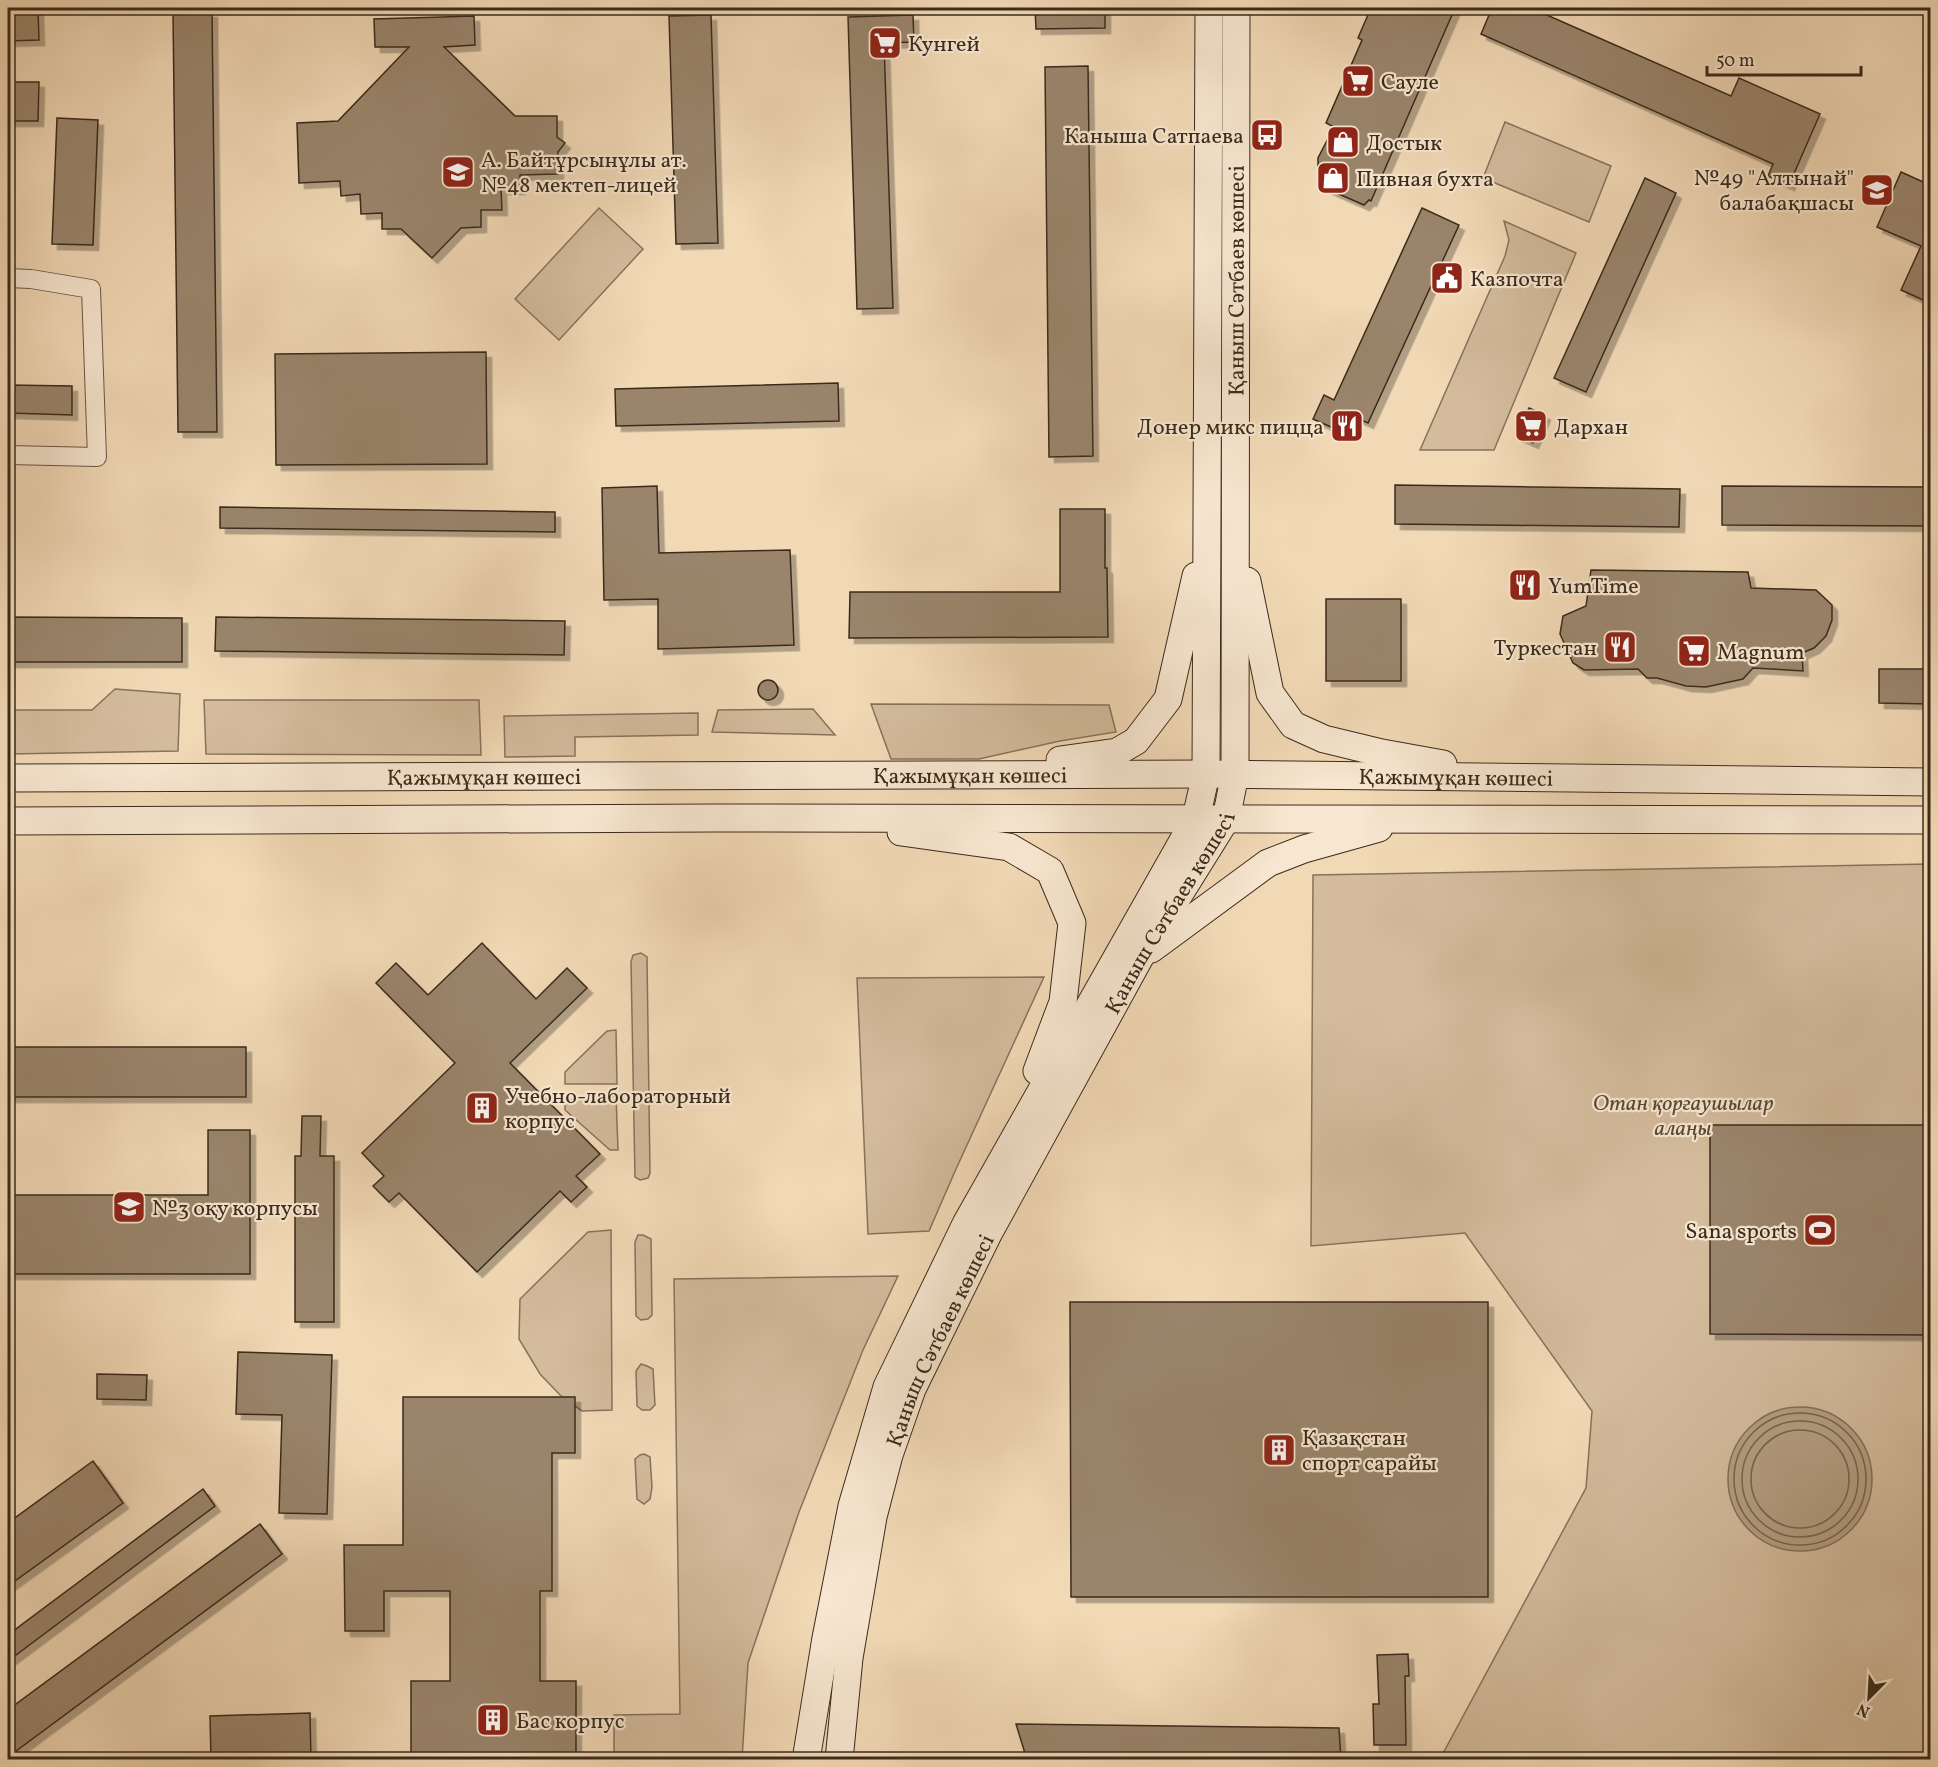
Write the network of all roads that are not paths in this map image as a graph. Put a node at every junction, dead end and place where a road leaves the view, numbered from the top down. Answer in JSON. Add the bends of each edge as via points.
{"nodes":[{"id":1,"x":1209,"y":8,"type":"edge"},
{"id":2,"x":1236,"y":8,"type":"edge"},
{"id":3,"x":8,"y":278,"type":"edge"},
{"id":4,"x":8,"y":455,"type":"edge"},
{"id":5,"x":1235,"y":523,"type":"junction"},
{"id":6,"x":1206,"y":528,"type":"junction"},
{"id":7,"x":1206,"y":774,"type":"junction"},
{"id":8,"x":1235,"y":774,"type":"junction"},
{"id":9,"x":962,"y":775,"type":"junction"},
{"id":10,"x":8,"y":778,"type":"edge"},
{"id":11,"x":1518,"y":778,"type":"junction"},
{"id":12,"x":1930,"y":782,"type":"edge"},
{"id":13,"x":796,"y":818,"type":"junction"},
{"id":14,"x":1196,"y":818,"type":"junction"},
{"id":15,"x":1226,"y":819,"type":"junction"},
{"id":16,"x":1412,"y":819,"type":"junction"},
{"id":17,"x":1930,"y":820,"type":"edge"},
{"id":18,"x":8,"y":821,"type":"edge"},
{"id":19,"x":1140,"y":957,"type":"junction"},
{"id":20,"x":1009,"y":1148,"type":"junction"},
{"id":21,"x":806,"y":1760,"type":"edge"},
{"id":22,"x":839,"y":1760,"type":"edge"}],
"edges":[{"from":1,"to":6,"type":"main road","name":"Қаныш Сәтбаев көшесі"},
{"from":2,"to":5,"type":"main road","name":"Қаныш Сәтбаев көшесі"},
{"from":3,"to":4,"type":"street","via":[[91,290],[97,457]]},
{"from":5,"to":8,"type":"main road","name":"Қаныш Сәтбаев көшесі"},
{"from":5,"to":11,"type":"main road","via":[[1270,693],[1293,725],[1335,742]]},
{"from":6,"to":7,"type":"main road","name":"Қаныш Сәтбаев көшесі"},
{"from":6,"to":9,"type":"main road","via":[[1168,699],[1136,741],[1117,752]]},
{"from":7,"to":8,"type":"main road","name":"Қажымұқан көшесі"},
{"from":7,"to":9,"type":"main road","name":"Қажымұқан көшесі"},
{"from":7,"to":14,"type":"main road","name":"Қаныш Сәтбаев көшесі"},
{"from":8,"to":11,"type":"main road","name":"Қажымұқан көшесі"},
{"from":8,"to":15,"type":"main road","name":"Қаныш Сәтбаев көшесі"},
{"from":9,"to":10,"type":"main road","name":"Қажымұқан көшесі"},
{"from":11,"to":12,"type":"main road","name":"Қажымұқан көшесі"},
{"from":13,"to":14,"type":"main road","name":"Қажымұқан көшесі"},
{"from":13,"to":18,"type":"main road","name":"Қажымұқан көшесі"},
{"from":13,"to":20,"type":"main road","via":[[1010,847],[1050,871],[1072,923],[1063,1002]]},
{"from":14,"to":15,"type":"main road","name":"Қажымұқан көшесі"},
{"from":14,"to":20,"type":"main road","name":"Қаныш Сәтбаев көшесі"},
{"from":15,"to":16,"type":"main road","name":"Қажымұқан көшесі"},
{"from":15,"to":19,"type":"main road","name":"Қаныш Сәтбаев көшесі"},
{"from":16,"to":17,"type":"main road","name":"Қажымұқан көшесі"},
{"from":16,"to":19,"type":"main road","via":[[1268,863]]},
{"from":19,"to":22,"type":"main road","name":"Қаныш Сәтбаев көшесі","via":[[988,1234],[912,1389],[873,1517],[849,1658]]},
{"from":20,"to":21,"type":"main road","name":"Қаныш Сәтбаев көшесі","via":[[966,1224],[887,1387],[852,1506]]}]}
